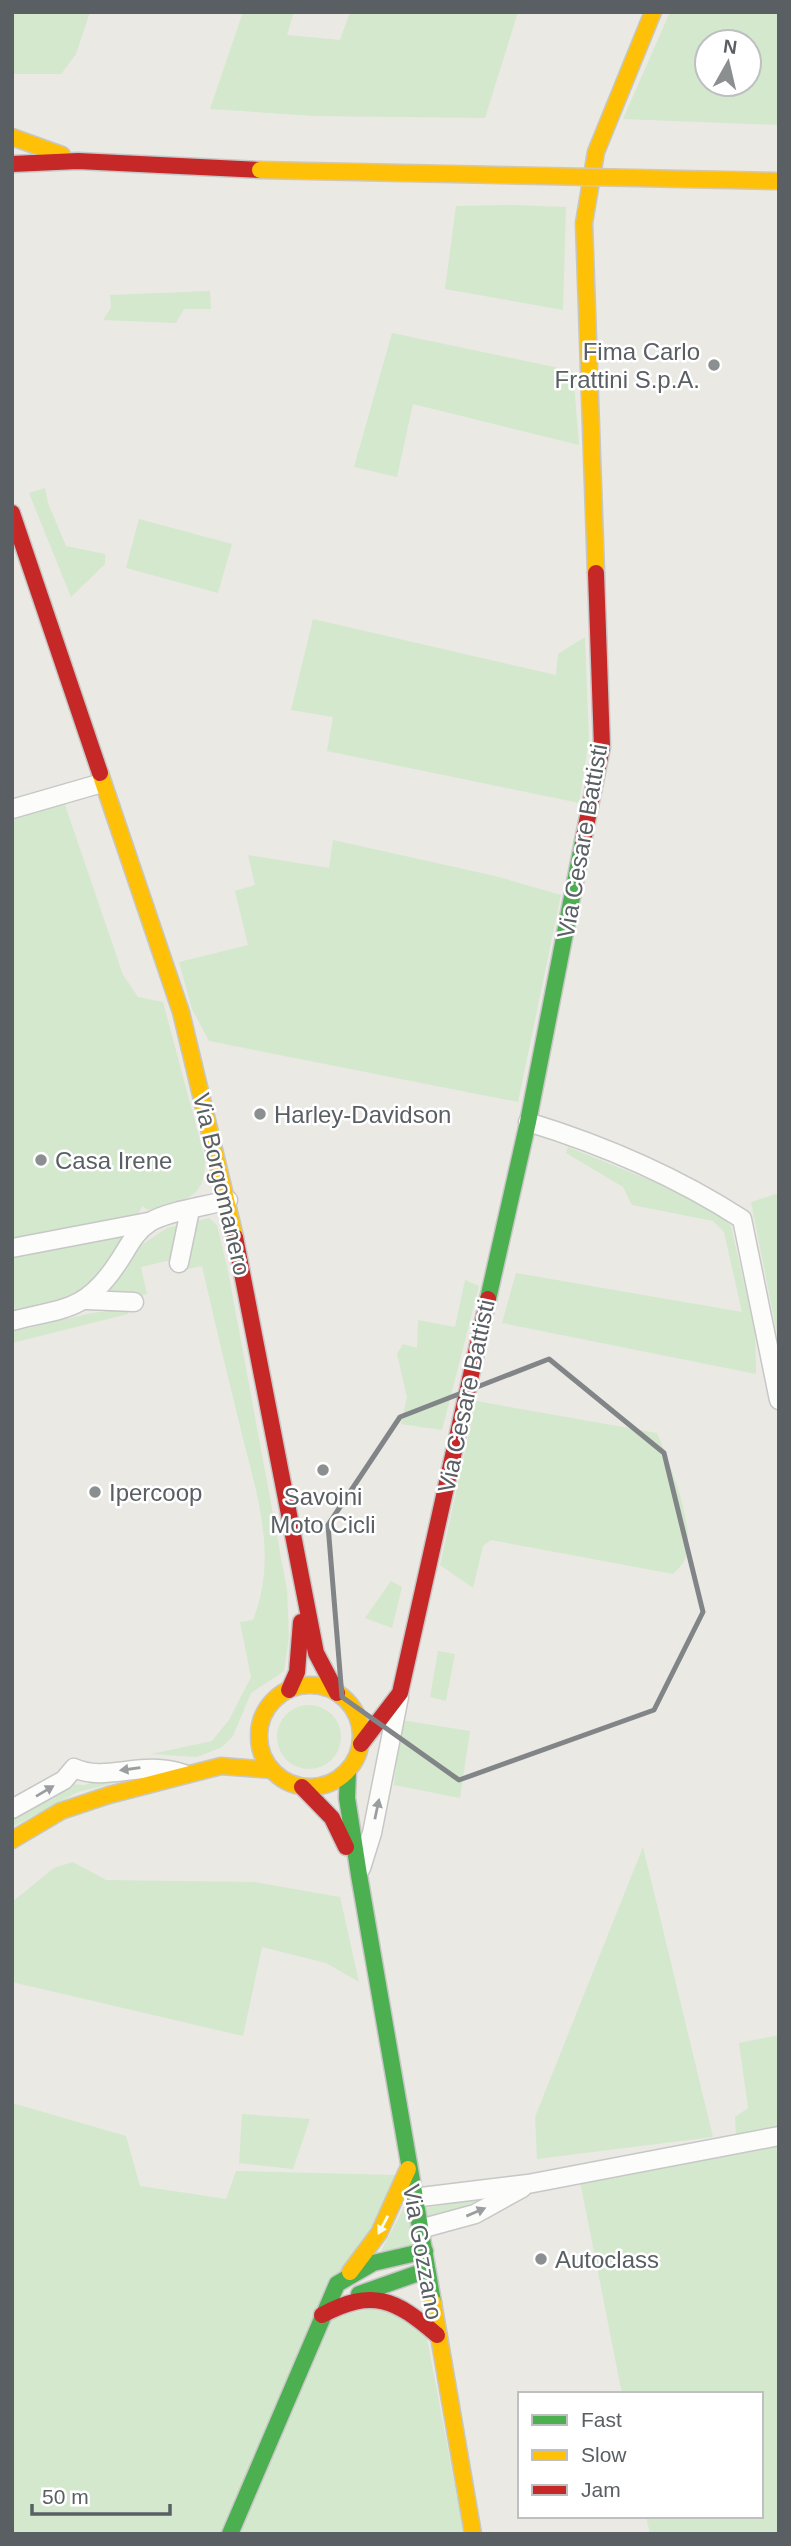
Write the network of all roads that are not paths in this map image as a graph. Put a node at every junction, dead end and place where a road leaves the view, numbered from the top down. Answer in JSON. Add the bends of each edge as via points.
{"nodes":[{"id":1,"x":653,"y":12,"type":"edge"},
{"id":2,"x":12,"y":137,"type":"edge"},
{"id":3,"x":78,"y":160,"type":"junction"},
{"id":4,"x":12,"y":164,"type":"edge"},
{"id":5,"x":779,"y":181,"type":"edge"},
{"id":6,"x":12,"y":513,"type":"edge"},
{"id":7,"x":102,"y":783,"type":"junction"},
{"id":8,"x":12,"y":809,"type":"edge"},
{"id":9,"x":528,"y":1122,"type":"junction"},
{"id":10,"x":228,"y":1200,"type":"junction"},
{"id":11,"x":190,"y":1210,"type":"junction"},
{"id":12,"x":151,"y":1221,"type":"junction"},
{"id":13,"x":12,"y":1248,"type":"edge"},
{"id":14,"x":179,"y":1263,"type":"dead end"},
{"id":15,"x":87,"y":1300,"type":"junction"},
{"id":16,"x":134,"y":1302,"type":"dead end"},
{"id":17,"x":12,"y":1321,"type":"edge"},
{"id":18,"x":779,"y":1400,"type":"edge"},
{"id":19,"x":303,"y":1596,"type":"junction"},
{"id":20,"x":406,"y":1665,"type":"junction"},
{"id":21,"x":289,"y":1690,"type":"junction"},
{"id":22,"x":400,"y":1693,"type":"junction"},
{"id":23,"x":341,"y":1696,"type":"junction"},
{"id":24,"x":261,"y":1723,"type":"junction"},
{"id":25,"x":361,"y":1744,"type":"junction"},
{"id":26,"x":221,"y":1766,"type":"junction"},
{"id":27,"x":272,"y":1770,"type":"junction"},
{"id":28,"x":348,"y":1771,"type":"junction"},
{"id":29,"x":187,"y":1775,"type":"junction"},
{"id":30,"x":302,"y":1787,"type":"junction"},
{"id":31,"x":12,"y":1809,"type":"edge"},
{"id":32,"x":12,"y":1840,"type":"edge"},
{"id":33,"x":359,"y":1875,"type":"junction"},
{"id":34,"x":779,"y":2136,"type":"edge"},
{"id":35,"x":408,"y":2168,"type":"junction"},
{"id":36,"x":528,"y":2184,"type":"junction"},
{"id":37,"x":413,"y":2197,"type":"junction"},
{"id":38,"x":420,"y":2230,"type":"junction"},
{"id":39,"x":425,"y":2251,"type":"junction"},
{"id":40,"x":427,"y":2270,"type":"junction"},
{"id":41,"x":347,"y":2276,"type":"junction"},
{"id":42,"x":342,"y":2304,"type":"junction"},
{"id":43,"x":322,"y":2315,"type":"junction"},
{"id":44,"x":437,"y":2335,"type":"junction"},
{"id":45,"x":230,"y":2534,"type":"edge"},
{"id":46,"x":473,"y":2534,"type":"edge"}],
"edges":[{"from":1,"to":9,"type":"main road","name":"Via Cesare Battisti","via":[[596,152],[584,223],[602,747]]},
{"from":2,"to":3,"type":"main road"},
{"from":3,"to":4,"type":"main road"},
{"from":3,"to":5,"type":"main road","bridge":true,"via":[[260,170]]},
{"from":6,"to":7,"type":"main road","name":"Via Borgomanero"},
{"from":7,"to":8,"type":"street"},
{"from":7,"to":10,"type":"main road","name":"Via Borgomanero","via":[[181,1012]]},
{"from":9,"to":18,"type":"street","via":[[644,1166],[699,1191],[742,1219]]},
{"from":9,"to":20,"type":"main road","name":"Via Cesare Battisti"},
{"from":10,"to":11,"type":"street"},
{"from":10,"to":19,"type":"main road","name":"Via Borgomanero"},
{"from":11,"to":12,"type":"street"},
{"from":11,"to":14,"type":"street"},
{"from":12,"to":13,"type":"street"},
{"from":12,"to":15,"type":"street"},
{"from":15,"to":16,"type":"street"},
{"from":15,"to":17,"type":"street","via":[[72,1308]]},
{"from":19,"to":21,"type":"main road","name":"Via Borgomanero","via":[[297,1672]]},
{"from":19,"to":23,"type":"main road","name":"Via Borgomanero","via":[[316,1653]]},
{"from":20,"to":22,"type":"main road","name":"Via Cesare Battisti"},
{"from":20,"to":23,"type":"main road","name":"Via Cesare Battisti","via":[[394,1685],[372,1699]]},
{"from":21,"to":23,"type":"main road","via":[[313,1685]]},
{"from":21,"to":24,"type":"main road","via":[[273,1702]]},
{"from":22,"to":25,"type":"main road","name":"Via Cesare Battisti"},
{"from":33,"to":22,"type":"street","name":"Via Cesare Battisti","one_way":true},
{"from":23,"to":25,"type":"main road","via":[[359,1720]]},
{"from":24,"to":26,"type":"main road"},
{"from":24,"to":27,"type":"main road","via":[[260,1748]]},
{"from":25,"to":28,"type":"main road"},
{"from":26,"to":27,"type":"main road"},
{"from":26,"to":29,"type":"main road"},
{"from":27,"to":30,"type":"main road"},
{"from":28,"to":30,"type":"main road","via":[[327,1785]]},
{"from":28,"to":33,"type":"main road","via":[[347,1798]]},
{"from":29,"to":31,"type":"street","via":[[149,1766],[88,1774],[74,1768],[64,1780]]},
{"from":29,"to":32,"type":"main road","via":[[61,1811]]},
{"from":30,"to":33,"type":"main road","via":[[332,1818]]},
{"from":33,"to":35,"type":"main road","name":"Via Gozzano"},
{"from":34,"to":36,"type":"street"},
{"from":35,"to":37,"type":"main road","name":"Via Gozzano"},
{"from":35,"to":41,"type":"main road","one_way":true,"via":[[379,2233]]},
{"from":36,"to":37,"type":"street"},
{"from":38,"to":36,"type":"street","one_way":true,"via":[[475,2214]]},
{"from":37,"to":38,"type":"main road","name":"Via Gozzano"},
{"from":38,"to":39,"type":"main road","name":"Via Gozzano"},
{"from":39,"to":40,"type":"main road","name":"Via Gozzano"},
{"from":39,"to":41,"type":"main road","via":[[373,2263]]},
{"from":40,"to":42,"type":"main road"},
{"from":40,"to":44,"type":"main road","name":"Via Gozzano"},
{"from":41,"to":43,"type":"main road","via":[[337,2284]]},
{"from":42,"to":43,"type":"main road"},
{"from":42,"to":44,"type":"main road","via":[[376,2297],[391,2301],[416,2315]]},
{"from":43,"to":45,"type":"main road"},
{"from":44,"to":46,"type":"main road","name":"Via Gozzano"}]}
